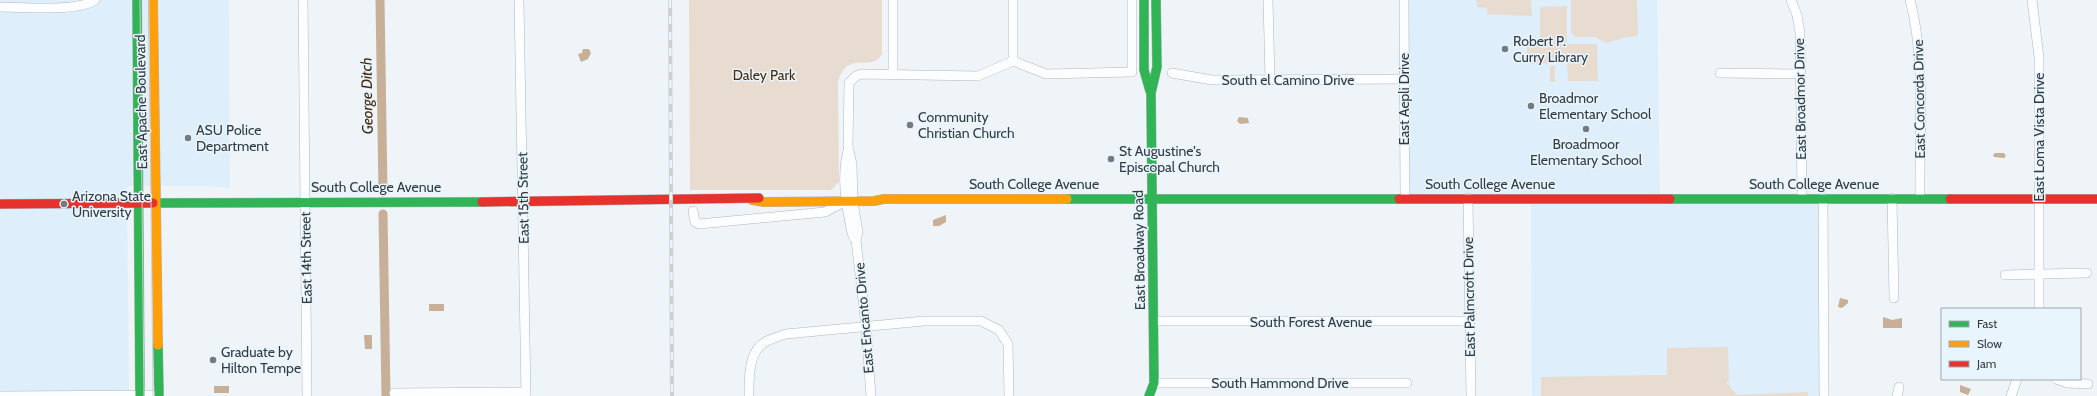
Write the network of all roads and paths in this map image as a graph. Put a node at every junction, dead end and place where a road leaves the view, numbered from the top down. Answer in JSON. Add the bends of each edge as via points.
{"nodes":[{"id":1,"x":95,"y":0,"type":"edge"},
{"id":2,"x":137,"y":0,"type":"edge"},
{"id":3,"x":144,"y":0,"type":"edge"},
{"id":4,"x":153,"y":0,"type":"edge"},
{"id":5,"x":303,"y":0,"type":"edge"},
{"id":6,"x":519,"y":0,"type":"edge"},
{"id":7,"x":893,"y":0,"type":"edge"},
{"id":8,"x":1013,"y":0,"type":"edge"},
{"id":9,"x":1132,"y":0,"type":"edge"},
{"id":10,"x":1144,"y":0,"type":"edge"},
{"id":11,"x":1156,"y":0,"type":"edge"},
{"id":12,"x":1268,"y":0,"type":"edge"},
{"id":13,"x":1404,"y":0,"type":"edge"},
{"id":14,"x":1791,"y":0,"type":"edge"},
{"id":15,"x":1910,"y":0,"type":"edge"},
{"id":16,"x":2032,"y":0,"type":"edge"},
{"id":17,"x":0,"y":7,"type":"edge"},
{"id":18,"x":153,"y":60,"type":"junction"},
{"id":19,"x":1014,"y":61,"type":"junction"},
{"id":20,"x":893,"y":73,"type":"junction"},
{"id":21,"x":1172,"y":73,"type":"dead end"},
{"id":22,"x":1720,"y":73,"type":"dead end"},
{"id":23,"x":1801,"y":74,"type":"junction"},
{"id":24,"x":1404,"y":79,"type":"junction"},
{"id":25,"x":1270,"y":80,"type":"junction"},
{"id":26,"x":1151,"y":93,"type":"junction"},
{"id":27,"x":1152,"y":197,"type":"junction"},
{"id":28,"x":1405,"y":198,"type":"junction"},
{"id":29,"x":1468,"y":198,"type":"junction"},
{"id":30,"x":1802,"y":198,"type":"junction"},
{"id":31,"x":1823,"y":198,"type":"junction"},
{"id":32,"x":1892,"y":198,"type":"junction"},
{"id":33,"x":1920,"y":198,"type":"junction"},
{"id":34,"x":849,"y":199,"type":"junction"},
{"id":35,"x":2039,"y":199,"type":"junction"},
{"id":36,"x":2097,"y":199,"type":"edge"},
{"id":37,"x":523,"y":200,"type":"junction"},
{"id":38,"x":305,"y":201,"type":"junction"},
{"id":39,"x":157,"y":203,"type":"junction"},
{"id":40,"x":0,"y":204,"type":"edge"},
{"id":41,"x":138,"y":204,"type":"junction"},
{"id":42,"x":693,"y":211,"type":"dead end"},
{"id":43,"x":2087,"y":273,"type":"dead end"},
{"id":44,"x":2040,"y":274,"type":"junction"},
{"id":45,"x":2005,"y":275,"type":"dead end"},
{"id":46,"x":1894,"y":298,"type":"dead end"},
{"id":47,"x":2039,"y":308,"type":"edge"},
{"id":48,"x":1153,"y":321,"type":"junction"},
{"id":49,"x":1470,"y":321,"type":"junction"},
{"id":50,"x":866,"y":326,"type":"junction"},
{"id":51,"x":2017,"y":380,"type":"edge"},
{"id":52,"x":2059,"y":380,"type":"edge"},
{"id":53,"x":1154,"y":383,"type":"junction"},
{"id":54,"x":1407,"y":383,"type":"dead end"},
{"id":55,"x":2088,"y":384,"type":"dead end"},
{"id":56,"x":394,"y":393,"type":"dead end"},
{"id":57,"x":526,"y":394,"type":"edge"},
{"id":58,"x":0,"y":396,"type":"edge"},
{"id":59,"x":140,"y":396,"type":"edge"},
{"id":60,"x":159,"y":396,"type":"edge"},
{"id":61,"x":307,"y":396,"type":"edge"},
{"id":62,"x":749,"y":396,"type":"edge"},
{"id":63,"x":870,"y":396,"type":"edge"},
{"id":64,"x":1009,"y":396,"type":"edge"},
{"id":65,"x":1149,"y":396,"type":"edge"},
{"id":66,"x":1159,"y":396,"type":"edge"},
{"id":67,"x":1471,"y":396,"type":"edge"},
{"id":68,"x":1824,"y":396,"type":"edge"},
{"id":69,"x":2011,"y":396,"type":"edge"}],
"edges":[{"from":1,"to":17,"type":"street","via":[[90,4],[77,6]]},
{"from":2,"to":41,"type":"street","name":"East Apache Boulevard"},
{"from":3,"to":18,"type":"street","via":[[145,37]]},
{"from":4,"to":18,"type":"street","name":"East Apache Boulevard"},
{"from":5,"to":38,"type":"street","name":"East 14th Street"},
{"from":6,"to":37,"type":"street","name":"East 15th Street"},
{"from":7,"to":20,"type":"street"},
{"from":8,"to":19,"type":"street"},
{"from":9,"to":19,"type":"street","via":[[1132,72],[1046,74]]},
{"from":10,"to":26,"type":"street","name":"East Broadway Road","via":[[1144,70]]},
{"from":11,"to":26,"type":"street","name":"East Broadway Road","via":[[1157,67]]},
{"from":12,"to":25,"type":"street"},
{"from":13,"to":24,"type":"street","name":"East Aepli Drive"},
{"from":14,"to":23,"type":"street","name":"East Broadmor Drive","via":[[1800,33]]},
{"from":15,"to":33,"type":"street","name":"East Concorda Drive","via":[[1916,22],[1919,51]]},
{"from":16,"to":35,"type":"street","name":"East Loma Vista Drive","via":[[2039,57]]},
{"from":18,"to":39,"type":"street","name":"East Apache Boulevard"},
{"from":19,"to":20,"type":"street","via":[[978,76]]},
{"from":20,"to":34,"type":"street","name":"East Encanto Drive","via":[[861,74],[852,79],[848,88],[848,146],[852,164]]},
{"from":21,"to":25,"type":"street","name":"South el Camino Drive","via":[[1212,80]]},
{"from":22,"to":23,"type":"street"},
{"from":23,"to":30,"type":"street","name":"East Broadmor Drive"},
{"from":24,"to":25,"type":"street","name":"South el Camino Drive"},
{"from":24,"to":28,"type":"street","name":"East Aepli Drive"},
{"from":26,"to":27,"type":"street","name":"East Broadway Road"},
{"from":27,"to":28,"type":"street","name":"South College Avenue"},
{"from":27,"to":34,"type":"street","name":"South College Avenue","via":[[884,199],[874,202]]},
{"from":27,"to":48,"type":"street","name":"East Broadway Road"},
{"from":28,"to":29,"type":"street","name":"South College Avenue"},
{"from":29,"to":30,"type":"street","name":"South College Avenue"},
{"from":29,"to":49,"type":"street","name":"East Palmcroft Drive"},
{"from":30,"to":31,"type":"street","name":"South College Avenue"},
{"from":31,"to":32,"type":"street","name":"South College Avenue"},
{"from":31,"to":68,"type":"street"},
{"from":32,"to":33,"type":"street","name":"South College Avenue"},
{"from":32,"to":46,"type":"street"},
{"from":33,"to":35,"type":"street","name":"South College Avenue"},
{"from":34,"to":37,"type":"street","name":"South College Avenue","via":[[764,202]]},
{"from":34,"to":42,"type":"street","via":[[824,212],[699,224],[695,222]]},
{"from":34,"to":50,"type":"street","name":"East Encanto Drive"},
{"from":35,"to":36,"type":"street","name":"South College Avenue"},
{"from":35,"to":44,"type":"street","name":"East Loma Vista Drive"},
{"from":37,"to":38,"type":"street","name":"South College Avenue"},
{"from":37,"to":57,"type":"street","name":"East 15th Street"},
{"from":38,"to":39,"type":"street","name":"South College Avenue"},
{"from":38,"to":61,"type":"street","name":"East 14th Street"},
{"from":39,"to":41,"type":"street","name":"South College Avenue"},
{"from":39,"to":60,"type":"street","name":"East Apache Boulevard"},
{"from":40,"to":41,"type":"street","name":"South College Avenue"},
{"from":41,"to":59,"type":"street","name":"East Apache Boulevard"},
{"from":43,"to":44,"type":"street"},
{"from":44,"to":45,"type":"street"},
{"from":44,"to":47,"type":"street","name":"East Loma Vista Drive"},
{"from":48,"to":49,"type":"street","name":"South Forest Avenue"},
{"from":48,"to":53,"type":"street","name":"East Broadway Road"},
{"from":49,"to":67,"type":"street","name":"East Palmcroft Drive"},
{"from":50,"to":62,"type":"street","via":[[786,334],[766,341],[753,356]]},
{"from":50,"to":63,"type":"street","name":"East Encanto Drive"},
{"from":50,"to":64,"type":"street","via":[[924,321],[981,321],[999,330],[1008,344]]},
{"from":51,"to":69,"type":"street"},
{"from":52,"to":55,"type":"street"},
{"from":53,"to":54,"type":"street","name":"South Hammond Drive"},
{"from":53,"to":65,"type":"street","name":"East Broadway Road"},
{"from":53,"to":66,"type":"street","name":"East Broadway Road"},
{"from":56,"to":57,"type":"street"},
{"from":58,"to":59,"type":"street"},
{"from":59,"to":60,"type":"street"}]}
